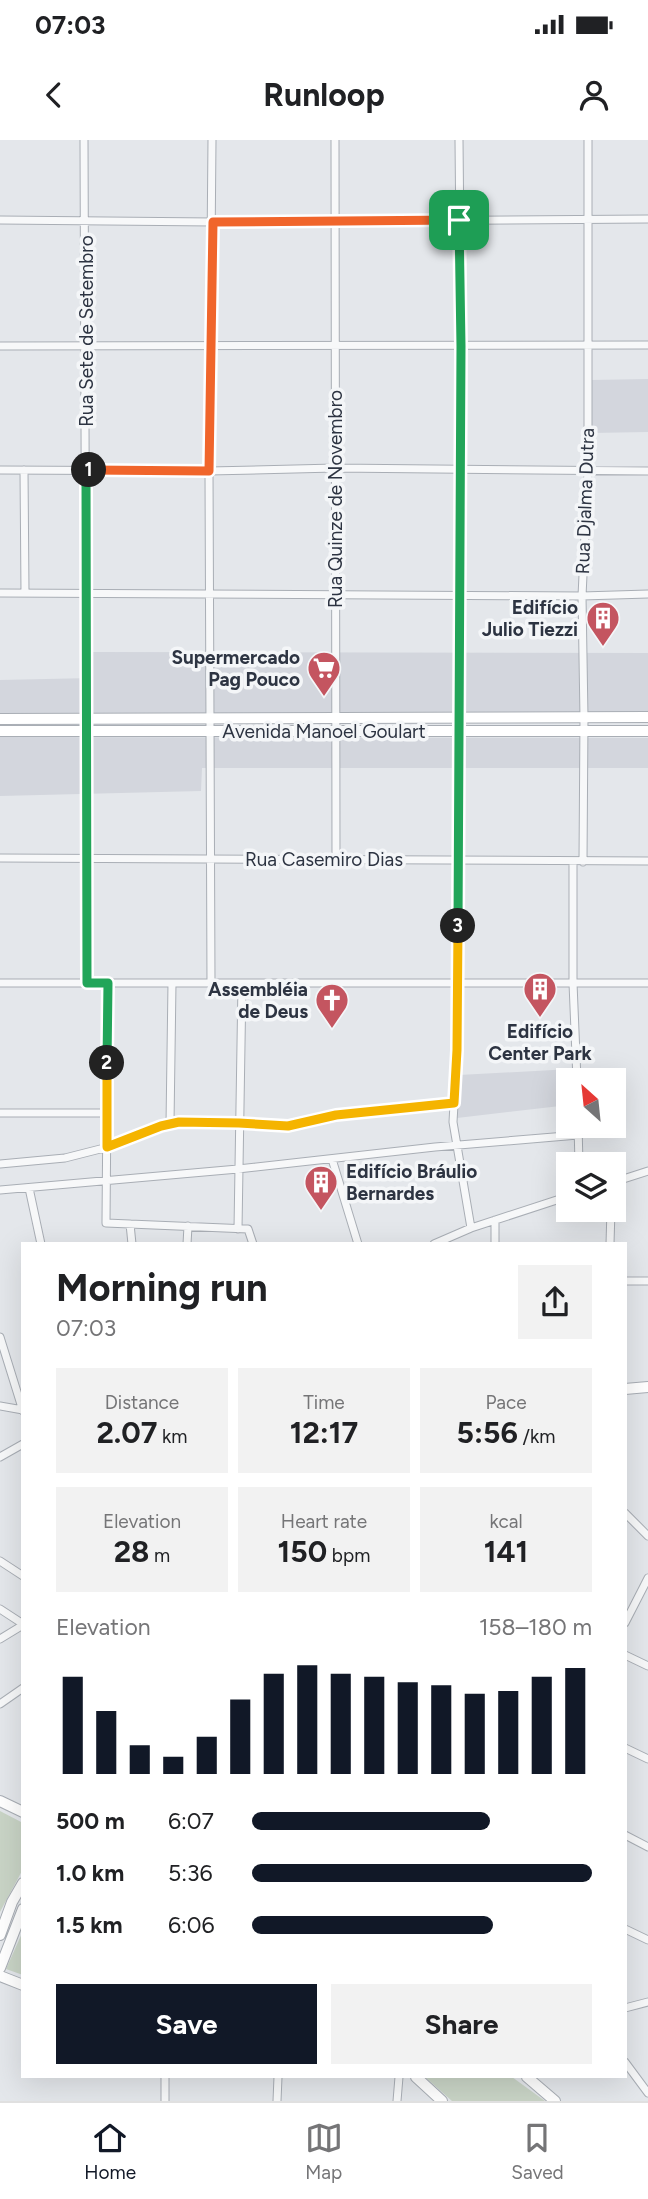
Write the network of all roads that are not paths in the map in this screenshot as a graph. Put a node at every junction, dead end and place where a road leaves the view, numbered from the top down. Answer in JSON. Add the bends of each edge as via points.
{"nodes":[{"id":1,"x":85,"y":140,"type":"edge"},
{"id":2,"x":212,"y":140,"type":"edge"},
{"id":3,"x":335,"y":140,"type":"edge"},
{"id":4,"x":459,"y":140,"type":"edge"},
{"id":5,"x":588,"y":140,"type":"edge"},
{"id":6,"x":588,"y":218,"type":"junction"},
{"id":7,"x":648,"y":219,"type":"edge"},
{"id":8,"x":0,"y":220,"type":"edge"},
{"id":9,"x":459,"y":220,"type":"junction"},
{"id":10,"x":85,"y":221,"type":"junction"},
{"id":11,"x":336,"y":221,"type":"junction"},
{"id":12,"x":213,"y":222,"type":"junction"},
{"id":13,"x":86,"y":345,"type":"junction"},
{"id":14,"x":648,"y":345,"type":"edge"},
{"id":15,"x":0,"y":346,"type":"edge"},
{"id":16,"x":210,"y":346,"type":"junction"},
{"id":17,"x":334,"y":346,"type":"junction"},
{"id":18,"x":461,"y":346,"type":"junction"},
{"id":19,"x":589,"y":346,"type":"junction"},
{"id":20,"x":335,"y":468,"type":"junction"},
{"id":21,"x":0,"y":470,"type":"edge"},
{"id":22,"x":24,"y":470,"type":"junction"},
{"id":23,"x":86,"y":470,"type":"junction"},
{"id":24,"x":460,"y":470,"type":"junction"},
{"id":25,"x":209,"y":471,"type":"junction"},
{"id":26,"x":648,"y":471,"type":"edge"},
{"id":27,"x":588,"y":472,"type":"junction"},
{"id":28,"x":0,"y":593,"type":"edge"},
{"id":29,"x":25,"y":593,"type":"junction"},
{"id":30,"x":85,"y":593,"type":"junction"},
{"id":31,"x":211,"y":593,"type":"junction"},
{"id":32,"x":336,"y":594,"type":"junction"},
{"id":33,"x":648,"y":594,"type":"edge"},
{"id":34,"x":459,"y":595,"type":"junction"},
{"id":35,"x":582,"y":596,"type":"junction"},
{"id":36,"x":336,"y":717,"type":"junction"},
{"id":37,"x":86,"y":718,"type":"junction"},
{"id":38,"x":211,"y":718,"type":"junction"},
{"id":39,"x":459,"y":718,"type":"junction"},
{"id":40,"x":584,"y":718,"type":"junction"},
{"id":41,"x":648,"y":718,"type":"edge"},
{"id":42,"x":0,"y":719,"type":"edge"},
{"id":43,"x":211,"y":730,"type":"junction"},
{"id":44,"x":584,"y":730,"type":"junction"},
{"id":45,"x":0,"y":731,"type":"edge"},
{"id":46,"x":86,"y":731,"type":"junction"},
{"id":47,"x":459,"y":731,"type":"junction"},
{"id":48,"x":648,"y":731,"type":"edge"},
{"id":49,"x":336,"y":732,"type":"junction"},
{"id":50,"x":0,"y":858,"type":"edge"},
{"id":51,"x":87,"y":858,"type":"junction"},
{"id":52,"x":210,"y":859,"type":"junction"},
{"id":53,"x":336,"y":859,"type":"junction"},
{"id":54,"x":458,"y":860,"type":"junction"},
{"id":55,"x":648,"y":861,"type":"edge"},
{"id":56,"x":573,"y":862,"type":"junction"},
{"id":57,"x":583,"y":862,"type":"junction"},
{"id":58,"x":0,"y":983,"type":"edge"},
{"id":59,"x":87,"y":983,"type":"junction"},
{"id":60,"x":108,"y":983,"type":"junction"},
{"id":61,"x":172,"y":983,"type":"junction"},
{"id":62,"x":211,"y":983,"type":"junction"},
{"id":63,"x":242,"y":983,"type":"junction"},
{"id":64,"x":457,"y":983,"type":"junction"},
{"id":65,"x":573,"y":983,"type":"junction"},
{"id":66,"x":648,"y":984,"type":"edge"},
{"id":67,"x":577,"y":1068,"type":"edge"},
{"id":68,"x":454,"y":1103,"type":"junction"},
{"id":69,"x":107,"y":1112,"type":"junction"},
{"id":70,"x":0,"y":1113,"type":"edge"},
{"id":71,"x":239,"y":1123,"type":"junction"},
{"id":72,"x":170,"y":1124,"type":"junction"},
{"id":73,"x":556,"y":1137,"type":"edge"},
{"id":74,"x":456,"y":1146,"type":"junction"},
{"id":75,"x":107,"y":1147,"type":"junction"},
{"id":76,"x":332,"y":1159,"type":"junction"},
{"id":77,"x":0,"y":1164,"type":"edge"},
{"id":78,"x":238,"y":1170,"type":"junction"},
{"id":79,"x":648,"y":1171,"type":"edge"},
{"id":80,"x":626,"y":1178,"type":"edge"},
{"id":81,"x":106,"y":1181,"type":"junction"},
{"id":82,"x":29,"y":1188,"type":"junction"},
{"id":83,"x":0,"y":1190,"type":"edge"},
{"id":84,"x":556,"y":1200,"type":"edge"},
{"id":85,"x":495,"y":1220,"type":"junction"},
{"id":86,"x":611,"y":1222,"type":"edge"},
{"id":87,"x":130,"y":1224,"type":"junction"},
{"id":88,"x":188,"y":1226,"type":"junction"},
{"id":89,"x":238,"y":1228,"type":"junction"},
{"id":90,"x":471,"y":1228,"type":"junction"},
{"id":91,"x":41,"y":1242,"type":"edge"},
{"id":92,"x":132,"y":1242,"type":"edge"},
{"id":93,"x":187,"y":1242,"type":"edge"},
{"id":94,"x":252,"y":1242,"type":"edge"},
{"id":95,"x":357,"y":1242,"type":"edge"},
{"id":96,"x":439,"y":1242,"type":"edge"},
{"id":97,"x":495,"y":1242,"type":"edge"},
{"id":98,"x":610,"y":1242,"type":"edge"},
{"id":99,"x":627,"y":1281,"type":"edge"},
{"id":100,"x":648,"y":1281,"type":"edge"},
{"id":101,"x":0,"y":1337,"type":"edge"},
{"id":102,"x":648,"y":1387,"type":"edge"},
{"id":103,"x":627,"y":1389,"type":"edge"},
{"id":104,"x":21,"y":1404,"type":"edge"},
{"id":105,"x":0,"y":1406,"type":"edge"},
{"id":106,"x":21,"y":1410,"type":"edge"},
{"id":107,"x":21,"y":1445,"type":"edge"},
{"id":108,"x":0,"y":1457,"type":"edge"},
{"id":109,"x":627,"y":1515,"type":"edge"},
{"id":110,"x":648,"y":1536,"type":"edge"},
{"id":111,"x":0,"y":1561,"type":"edge"},
{"id":112,"x":21,"y":1575,"type":"edge"},
{"id":113,"x":648,"y":1578,"type":"edge"},
{"id":114,"x":0,"y":1609,"type":"edge"},
{"id":115,"x":627,"y":1619,"type":"edge"},
{"id":116,"x":21,"y":1623,"type":"edge"},
{"id":117,"x":21,"y":1625,"type":"edge"},
{"id":118,"x":0,"y":1639,"type":"edge"},
{"id":119,"x":627,"y":1656,"type":"edge"},
{"id":120,"x":648,"y":1666,"type":"edge"},
{"id":121,"x":21,"y":1689,"type":"edge"},
{"id":122,"x":0,"y":1704,"type":"edge"},
{"id":123,"x":627,"y":1749,"type":"edge"},
{"id":124,"x":648,"y":1759,"type":"edge"},
{"id":125,"x":0,"y":1801,"type":"edge"},
{"id":126,"x":21,"y":1811,"type":"edge"},
{"id":127,"x":627,"y":1836,"type":"edge"},
{"id":128,"x":648,"y":1847,"type":"edge"},
{"id":129,"x":21,"y":1886,"type":"edge"},
{"id":130,"x":21,"y":1914,"type":"edge"},
{"id":131,"x":627,"y":1929,"type":"edge"},
{"id":132,"x":0,"y":1935,"type":"edge"},
{"id":133,"x":648,"y":1940,"type":"edge"},
{"id":134,"x":0,"y":1968,"type":"edge"},
{"id":135,"x":0,"y":1976,"type":"edge"},
{"id":136,"x":21,"y":1984,"type":"edge"},
{"id":137,"x":648,"y":2002,"type":"edge"},
{"id":138,"x":627,"y":2007,"type":"edge"},
{"id":139,"x":627,"y":2065,"type":"edge"},
{"id":140,"x":165,"y":2078,"type":"edge"},
{"id":141,"x":278,"y":2078,"type":"edge"},
{"id":142,"x":399,"y":2078,"type":"edge"},
{"id":143,"x":417,"y":2078,"type":"edge"},
{"id":144,"x":528,"y":2078,"type":"edge"},
{"id":145,"x":648,"y":2093,"type":"edge"},
{"id":146,"x":165,"y":2101,"type":"edge"},
{"id":147,"x":277,"y":2101,"type":"edge"},
{"id":148,"x":397,"y":2101,"type":"edge"},
{"id":149,"x":442,"y":2101,"type":"edge"},
{"id":150,"x":555,"y":2101,"type":"edge"}],
"edges":[{"from":1,"to":10,"type":"street","name":"Rua Sete de Setembro"},
{"from":2,"to":12,"type":"street"},
{"from":3,"to":11,"type":"street","name":"Rua Quinze de Novembro"},
{"from":4,"to":9,"type":"street"},
{"from":5,"to":6,"type":"street","name":"Rua Djalma Dutra"},
{"from":6,"to":7,"type":"street"},
{"from":6,"to":9,"type":"street"},
{"from":6,"to":19,"type":"street","name":"Rua Djalma Dutra"},
{"from":8,"to":10,"type":"street"},
{"from":9,"to":11,"type":"street"},
{"from":9,"to":18,"type":"street"},
{"from":10,"to":12,"type":"street"},
{"from":10,"to":13,"type":"street","name":"Rua Sete de Setembro"},
{"from":11,"to":12,"type":"street"},
{"from":11,"to":17,"type":"street","name":"Rua Quinze de Novembro"},
{"from":12,"to":16,"type":"street"},
{"from":13,"to":15,"type":"street"},
{"from":13,"to":16,"type":"street"},
{"from":13,"to":23,"type":"street","name":"Rua Sete de Setembro"},
{"from":14,"to":19,"type":"street"},
{"from":16,"to":17,"type":"street"},
{"from":16,"to":25,"type":"street"},
{"from":17,"to":18,"type":"street"},
{"from":17,"to":20,"type":"street","name":"Rua Quinze de Novembro"},
{"from":18,"to":19,"type":"street"},
{"from":18,"to":24,"type":"street"},
{"from":19,"to":27,"type":"street","name":"Rua Djalma Dutra"},
{"from":20,"to":24,"type":"street"},
{"from":20,"to":25,"type":"street"},
{"from":20,"to":32,"type":"street","name":"Rua Quinze de Novembro"},
{"from":21,"to":22,"type":"street"},
{"from":22,"to":23,"type":"street"},
{"from":22,"to":29,"type":"street"},
{"from":23,"to":25,"type":"street"},
{"from":23,"to":30,"type":"street","name":"Rua Sete de Setembro"},
{"from":24,"to":27,"type":"street"},
{"from":24,"to":34,"type":"street"},
{"from":25,"to":31,"type":"street"},
{"from":26,"to":27,"type":"street"},
{"from":27,"to":35,"type":"street","name":"Rua Djalma Dutra"},
{"from":28,"to":29,"type":"street"},
{"from":29,"to":30,"type":"street"},
{"from":30,"to":31,"type":"street"},
{"from":30,"to":37,"type":"street","name":"Rua Sete de Setembro"},
{"from":31,"to":32,"type":"street"},
{"from":31,"to":38,"type":"street"},
{"from":32,"to":34,"type":"street"},
{"from":32,"to":36,"type":"street","name":"Rua Quinze de Novembro"},
{"from":33,"to":35,"type":"street"},
{"from":34,"to":35,"type":"street"},
{"from":34,"to":39,"type":"street"},
{"from":35,"to":40,"type":"street","name":"Rua Djalma Dutra"},
{"from":36,"to":38,"type":"main road","name":"Avenida Manoel Goulart"},
{"from":36,"to":39,"type":"main road","name":"Avenida Manoel Goulart"},
{"from":36,"to":49,"type":"street","name":"Rua Quinze de Novembro"},
{"from":37,"to":38,"type":"main road","name":"Avenida Manoel Goulart"},
{"from":37,"to":42,"type":"main road","name":"Avenida Manoel Goulart"},
{"from":37,"to":46,"type":"street","name":"Rua Sete de Setembro"},
{"from":38,"to":43,"type":"street"},
{"from":39,"to":40,"type":"main road","name":"Avenida Manoel Goulart"},
{"from":39,"to":47,"type":"street"},
{"from":40,"to":41,"type":"main road","name":"Avenida Manoel Goulart"},
{"from":40,"to":44,"type":"street","name":"Rua Djalma Dutra"},
{"from":43,"to":46,"type":"main road","name":"Avenida Manoel Goulart"},
{"from":43,"to":49,"type":"main road","name":"Avenida Manoel Goulart"},
{"from":43,"to":52,"type":"street"},
{"from":44,"to":47,"type":"main road","name":"Avenida Manoel Goulart"},
{"from":44,"to":48,"type":"main road","name":"Avenida Manoel Goulart"},
{"from":44,"to":57,"type":"street","name":"Rua Djalma Dutra"},
{"from":45,"to":46,"type":"main road","name":"Avenida Manoel Goulart"},
{"from":46,"to":51,"type":"street","name":"Rua Sete de Setembro"},
{"from":47,"to":49,"type":"main road","name":"Avenida Manoel Goulart"},
{"from":47,"to":54,"type":"street"},
{"from":49,"to":53,"type":"street","name":"Rua Quinze de Novembro"},
{"from":50,"to":51,"type":"street","name":"Rua Casemiro Dias"},
{"from":51,"to":52,"type":"street","name":"Rua Casemiro Dias"},
{"from":51,"to":59,"type":"street","name":"Rua Sete de Setembro"},
{"from":52,"to":53,"type":"street","name":"Rua Casemiro Dias"},
{"from":52,"to":62,"type":"street"},
{"from":53,"to":54,"type":"street","name":"Rua Casemiro Dias"},
{"from":54,"to":56,"type":"street","name":"Rua Casemiro Dias"},
{"from":54,"to":64,"type":"street"},
{"from":55,"to":57,"type":"street","name":"Rua Casemiro Dias"},
{"from":56,"to":57,"type":"street","name":"Rua Casemiro Dias"},
{"from":56,"to":65,"type":"street"},
{"from":58,"to":59,"type":"street"},
{"from":59,"to":60,"type":"street"},
{"from":60,"to":61,"type":"street"},
{"from":60,"to":69,"type":"street"},
{"from":61,"to":62,"type":"street"},
{"from":61,"to":72,"type":"street"},
{"from":62,"to":63,"type":"street"},
{"from":63,"to":64,"type":"street"},
{"from":63,"to":71,"type":"street"},
{"from":64,"to":65,"type":"street"},
{"from":64,"to":68,"type":"street"},
{"from":65,"to":66,"type":"street"},
{"from":65,"to":67,"type":"street"},
{"from":68,"to":71,"type":"street","via":[[336,1115],[288,1126]]},
{"from":68,"to":74,"type":"street"},
{"from":69,"to":70,"type":"street"},
{"from":69,"to":75,"type":"street"},
{"from":71,"to":72,"type":"street"},
{"from":71,"to":78,"type":"street"},
{"from":72,"to":75,"type":"street"},
{"from":73,"to":74,"type":"street"},
{"from":74,"to":76,"type":"street"},
{"from":74,"to":90,"type":"street"},
{"from":75,"to":77,"type":"street","via":[[56,1160]]},
{"from":75,"to":81,"type":"street"},
{"from":76,"to":78,"type":"street"},
{"from":76,"to":95,"type":"street"},
{"from":78,"to":81,"type":"street"},
{"from":78,"to":89,"type":"street"},
{"from":79,"to":80,"type":"street"},
{"from":81,"to":82,"type":"street"},
{"from":81,"to":87,"type":"street","via":[[106,1223]]},
{"from":82,"to":83,"type":"street"},
{"from":82,"to":91,"type":"street"},
{"from":84,"to":85,"type":"street"},
{"from":85,"to":90,"type":"street"},
{"from":85,"to":97,"type":"street"},
{"from":86,"to":98,"type":"street"},
{"from":87,"to":88,"type":"street"},
{"from":87,"to":92,"type":"street"},
{"from":88,"to":89,"type":"street"},
{"from":88,"to":93,"type":"street"},
{"from":89,"to":94,"type":"street","via":[[248,1229]]},
{"from":90,"to":96,"type":"street"},
{"from":99,"to":100,"type":"street"},
{"from":101,"to":104,"type":"street"},
{"from":102,"to":103,"type":"main road"},
{"from":105,"to":106,"type":"street"},
{"from":107,"to":108,"type":"street"},
{"from":109,"to":110,"type":"street"},
{"from":111,"to":112,"type":"street"},
{"from":113,"to":115,"type":"street"},
{"from":114,"to":116,"type":"street"},
{"from":117,"to":118,"type":"street"},
{"from":119,"to":120,"type":"street"},
{"from":121,"to":122,"type":"street"},
{"from":123,"to":124,"type":"street"},
{"from":125,"to":126,"type":"main road"},
{"from":127,"to":128,"type":"street"},
{"from":129,"to":132,"type":"main road"},
{"from":130,"to":134,"type":"main road"},
{"from":131,"to":133,"type":"street"},
{"from":135,"to":136,"type":"main road"},
{"from":137,"to":138,"type":"street"},
{"from":139,"to":145,"type":"street"},
{"from":140,"to":146,"type":"street"},
{"from":141,"to":147,"type":"street"},
{"from":142,"to":148,"type":"street"},
{"from":143,"to":149,"type":"main road"},
{"from":144,"to":150,"type":"main road"}]}
